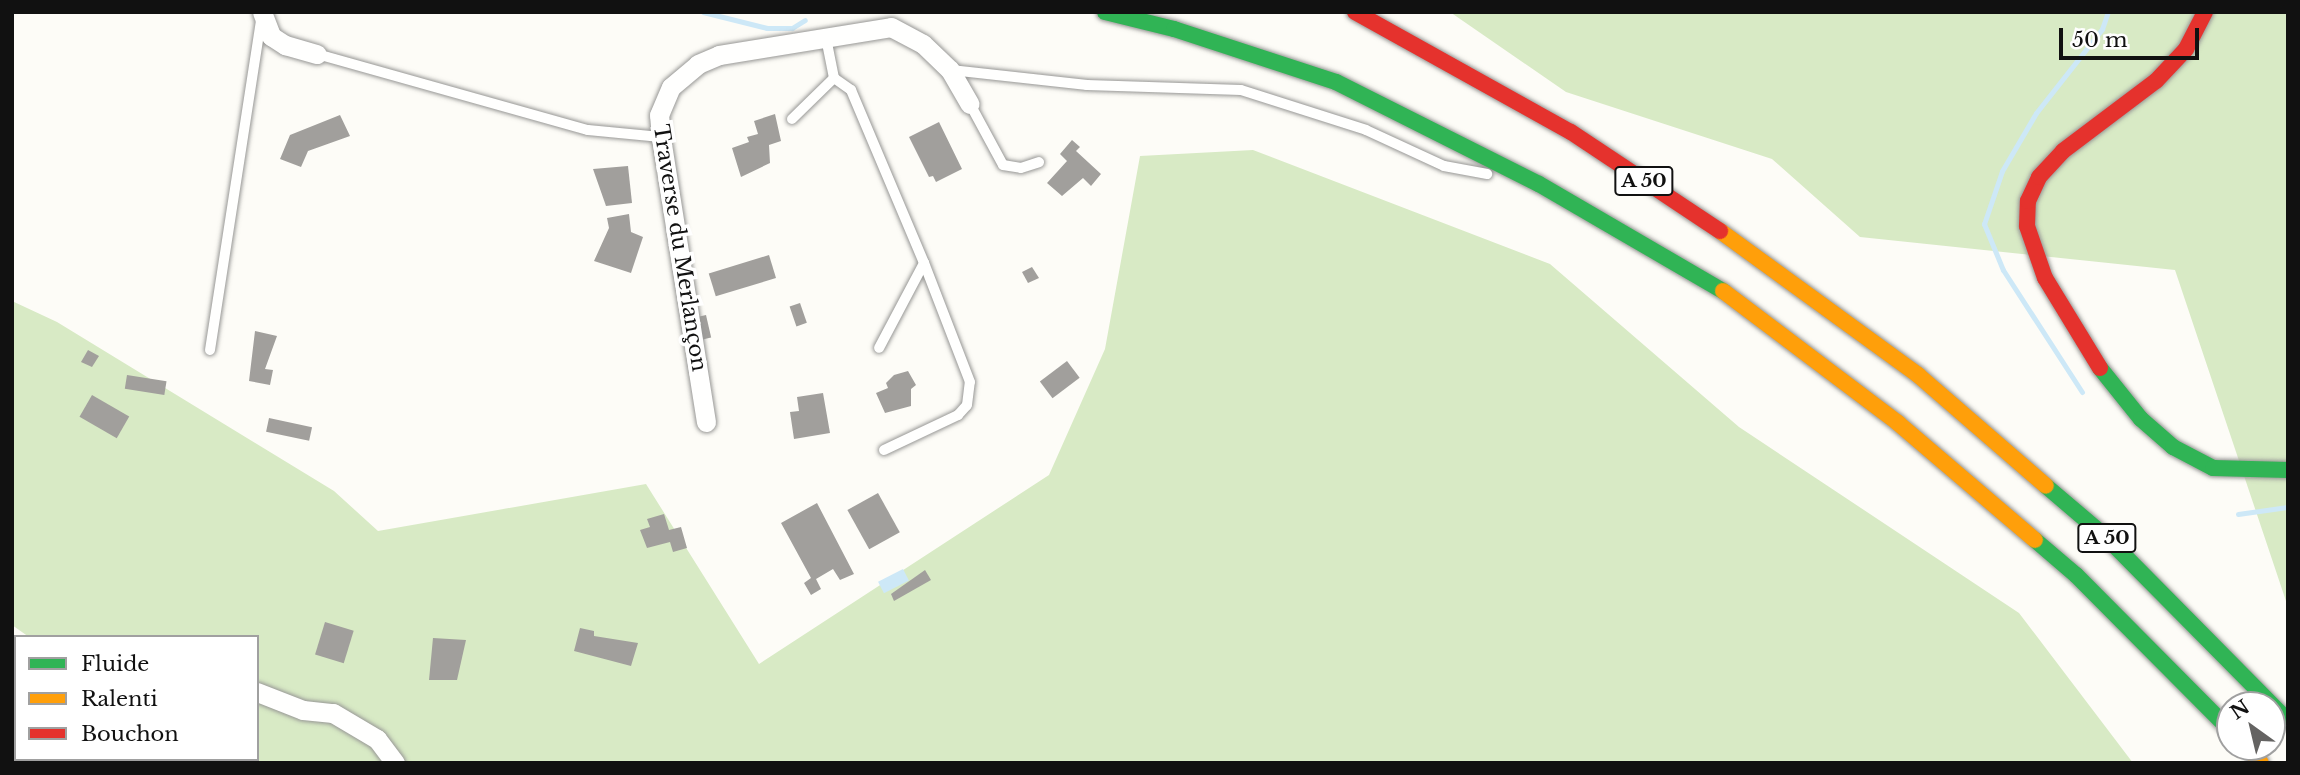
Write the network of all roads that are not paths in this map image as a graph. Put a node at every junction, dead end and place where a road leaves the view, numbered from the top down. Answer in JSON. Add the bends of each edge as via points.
{"nodes":[{"id":1,"x":1105,"y":12,"type":"edge"},
{"id":2,"x":1355,"y":12,"type":"edge"},
{"id":3,"x":2205,"y":12,"type":"edge"},
{"id":4,"x":262,"y":15,"type":"edge"},
{"id":5,"x":894,"y":20,"type":"edge"},
{"id":6,"x":827,"y":38,"type":"junction"},
{"id":7,"x":317,"y":54,"type":"joint"},
{"id":8,"x":950,"y":69,"type":"junction"},
{"id":9,"x":834,"y":78,"type":"junction"},
{"id":10,"x":970,"y":104,"type":"joint"},
{"id":11,"x":792,"y":120,"type":"dead end"},
{"id":12,"x":661,"y":137,"type":"junction"},
{"id":13,"x":1039,"y":162,"type":"dead end"},
{"id":14,"x":1539,"y":184,"type":"junction"},
{"id":15,"x":924,"y":263,"type":"junction"},
{"id":16,"x":878,"y":348,"type":"dead end"},
{"id":17,"x":210,"y":350,"type":"dead end"},
{"id":18,"x":706,"y":422,"type":"dead end"},
{"id":19,"x":884,"y":450,"type":"dead end"},
{"id":20,"x":2288,"y":470,"type":"edge"},
{"id":21,"x":259,"y":693,"type":"edge"},
{"id":22,"x":2216,"y":716,"type":"edge"},
{"id":23,"x":2288,"y":721,"type":"edge"},
{"id":24,"x":395,"y":763,"type":"edge"}],
"edges":[{"from":1,"to":14,"type":"main road","number":"A 50","via":[[1174,29],[1336,82]]},
{"from":2,"to":23,"type":"main road","number":"A 50","via":[[1571,132],[1790,278],[1918,375],[2108,538]]},
{"from":3,"to":20,"type":"main road","via":[[2186,49],[2156,81],[2063,150],[2039,177],[2028,201],[2026,226],[2045,278],[2106,378],[2141,419],[2173,447],[2213,468]]},
{"from":4,"to":7,"type":"street","via":[[271,36]]},
{"from":4,"to":17,"type":"lane"},
{"from":5,"to":6,"type":"street","name":"Traverse du Merlançon"},
{"from":5,"to":8,"type":"street","name":"Traverse du Merlançon"},
{"from":6,"to":9,"type":"lane"},
{"from":6,"to":12,"type":"street","name":"Traverse du Merlançon","via":[[719,55],[698,64],[663,99]]},
{"from":7,"to":12,"type":"lane","via":[[588,130]]},
{"from":8,"to":10,"type":"street","name":"Traverse du Merlançon"},
{"from":8,"to":14,"type":"lane","via":[[1087,85],[1241,90],[1366,130],[1444,166]]},
{"from":9,"to":11,"type":"lane"},
{"from":9,"to":15,"type":"lane","via":[[851,90]]},
{"from":10,"to":13,"type":"lane","via":[[1003,165]]},
{"from":12,"to":18,"type":"street","name":"Traverse du Merlançon"},
{"from":14,"to":22,"type":"main road","number":"A 50","via":[[1737,299],[1898,423],[2076,575]]},
{"from":15,"to":16,"type":"lane"},
{"from":15,"to":19,"type":"lane","via":[[970,382],[967,405],[958,415]]},
{"from":21,"to":24,"type":"street","via":[[303,710],[333,713],[377,739]]}]}
